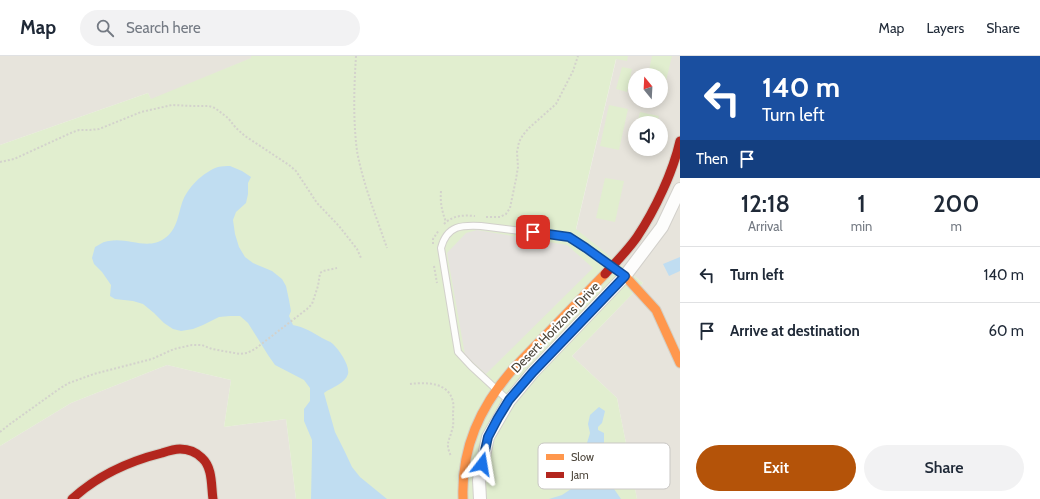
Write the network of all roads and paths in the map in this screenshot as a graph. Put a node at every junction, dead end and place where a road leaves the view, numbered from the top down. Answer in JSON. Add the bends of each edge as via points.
{"nodes":[{"id":1,"x":356,"y":56,"type":"edge"},
{"id":2,"x":578,"y":56,"type":"edge"},
{"id":3,"x":680,"y":141,"type":"edge"},
{"id":4,"x":0,"y":162,"type":"edge"},
{"id":5,"x":680,"y":188,"type":"edge"},
{"id":6,"x":441,"y":191,"type":"dead end"},
{"id":7,"x":476,"y":216,"type":"dead end"},
{"id":8,"x":483,"y":216,"type":"dead end"},
{"id":9,"x":446,"y":222,"type":"junction"},
{"id":10,"x":432,"y":245,"type":"dead end"},
{"id":11,"x":387,"y":248,"type":"dead end"},
{"id":12,"x":361,"y":258,"type":"dead end"},
{"id":13,"x":434,"y":264,"type":"dead end"},
{"id":14,"x":612,"y":267,"type":"junction"},
{"id":15,"x":337,"y":268,"type":"dead end"},
{"id":16,"x":625,"y":276,"type":"junction"},
{"id":17,"x":437,"y":285,"type":"dead end"},
{"id":18,"x":680,"y":364,"type":"edge"},
{"id":19,"x":410,"y":384,"type":"dead end"},
{"id":20,"x":496,"y":389,"type":"junction"},
{"id":21,"x":509,"y":400,"type":"junction"},
{"id":22,"x":0,"y":432,"type":"edge"},
{"id":23,"x":451,"y":461,"type":"dead end"},
{"id":24,"x":72,"y":499,"type":"edge"},
{"id":25,"x":213,"y":499,"type":"edge"},
{"id":26,"x":463,"y":499,"type":"edge"},
{"id":27,"x":480,"y":499,"type":"edge"}],
"edges":[{"from":1,"to":11,"type":"path","via":[[355,133],[358,152],[367,189]]},
{"from":2,"to":8,"type":"path","via":[[556,104],[523,134],[519,142],[518,167],[510,208],[500,217]]},
{"from":3,"to":14,"type":"street","name":"Desert Horizons Drive","via":[[666,184],[643,228]]},
{"from":4,"to":12,"type":"path","via":[[14,159],[73,132],[99,130],[130,116],[164,106],[209,106],[220,112],[245,136],[296,171],[317,203],[339,226]]},
{"from":5,"to":16,"type":"street","name":"Desert Horizons Drive","via":[[662,227]]},
{"from":6,"to":9,"type":"path","via":[[440,203]]},
{"from":7,"to":9,"type":"path","via":[[458,216]]},
{"from":9,"to":10,"type":"path","via":[[437,231]]},
{"from":13,"to":17,"type":"path"},
{"from":14,"to":16,"type":"lane"},
{"from":14,"to":20,"type":"street","name":"Desert Horizons Drive"},
{"from":14,"to":20,"type":"lane","via":[[569,237],[482,226],[462,226],[450,232],[443,241],[442,248],[458,352]]},
{"from":15,"to":22,"type":"path","via":[[320,273],[312,304],[307,309],[247,353],[192,345],[174,349],[152,359],[94,374],[59,389]]},
{"from":16,"to":18,"type":"street","via":[[656,310]]},
{"from":16,"to":21,"type":"street","name":"Desert Horizons Drive"},
{"from":19,"to":23,"type":"path","via":[[432,383],[449,392],[454,402],[453,429],[448,440]]},
{"from":20,"to":21,"type":"lane"},
{"from":20,"to":26,"type":"street","name":"Desert Horizons Drive","via":[[484,408],[468,448],[463,468]]},
{"from":21,"to":27,"type":"street","name":"Desert Horizons Drive","via":[[488,437],[479,480]]},
{"from":24,"to":25,"type":"street","via":[[94,482],[127,464],[156,454],[185,449],[194,452],[206,463],[210,471]]}]}
